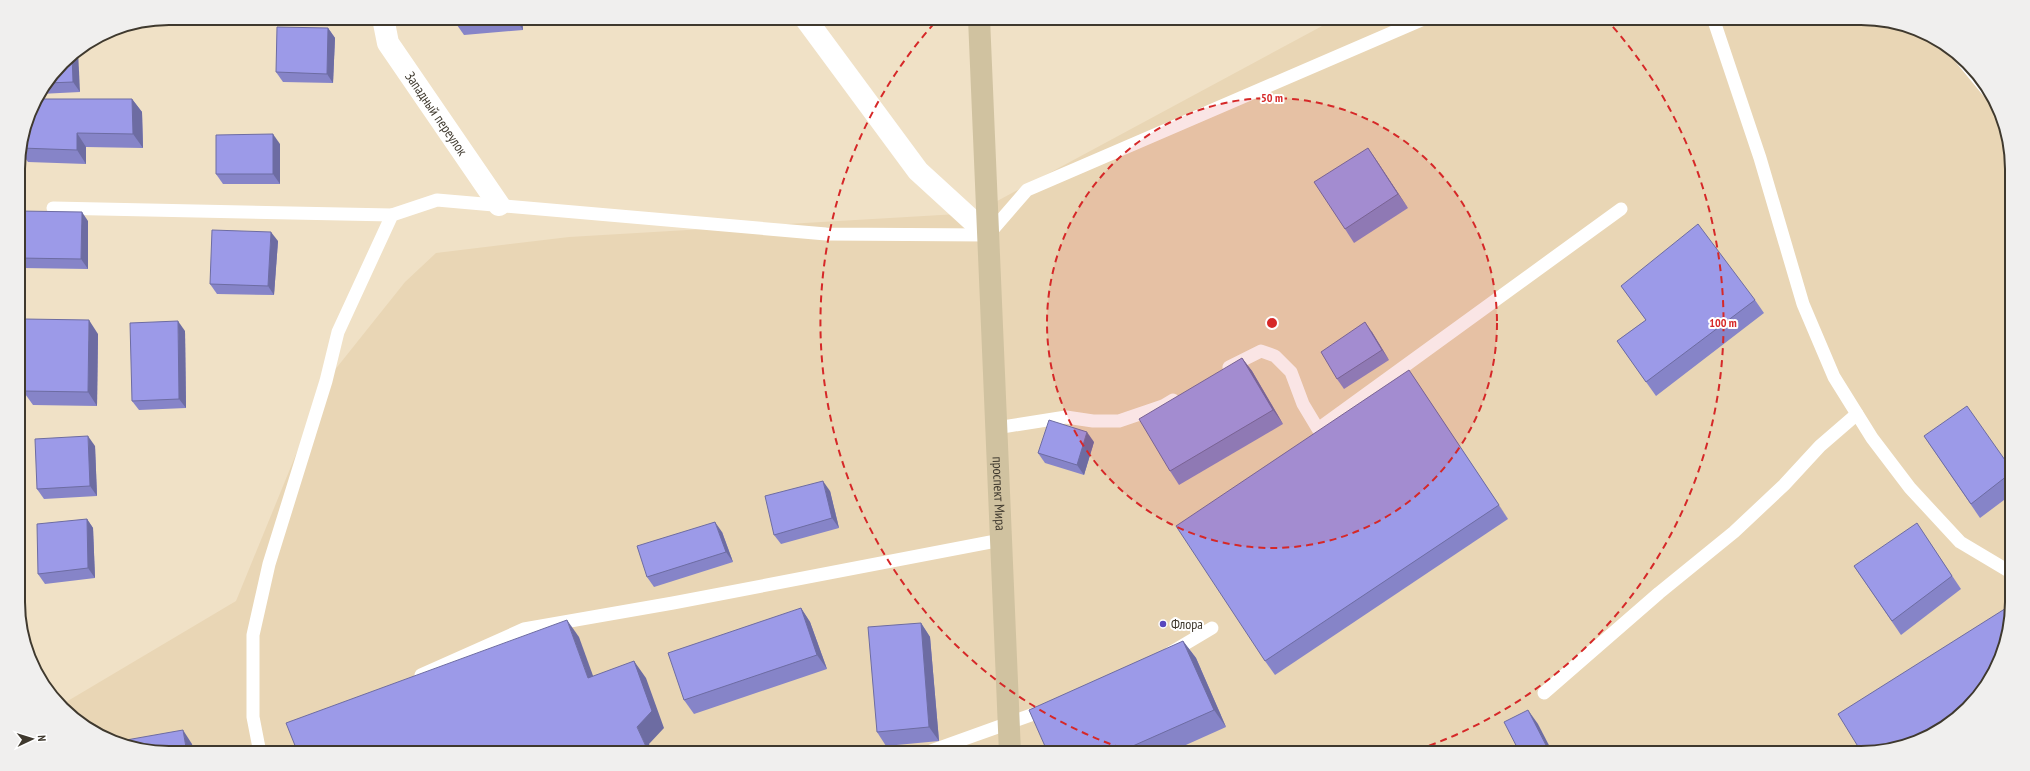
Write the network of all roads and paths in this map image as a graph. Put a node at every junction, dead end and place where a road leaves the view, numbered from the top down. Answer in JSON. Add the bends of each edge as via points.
{"nodes":[{"id":1,"x":384,"y":25,"type":"edge"},
{"id":2,"x":810,"y":25,"type":"edge"},
{"id":3,"x":979,"y":25,"type":"edge"},
{"id":4,"x":1410,"y":25,"type":"edge"},
{"id":5,"x":1715,"y":25,"type":"edge"},
{"id":6,"x":499,"y":205,"type":"junction"},
{"id":7,"x":53,"y":208,"type":"dead end"},
{"id":8,"x":1621,"y":209,"type":"dead end"},
{"id":9,"x":392,"y":215,"type":"junction"},
{"id":10,"x":988,"y":235,"type":"junction"},
{"id":11,"x":1219,"y":373,"type":"edge"},
{"id":12,"x":1182,"y":395,"type":"edge"},
{"id":13,"x":1857,"y":414,"type":"junction"},
{"id":14,"x":996,"y":428,"type":"junction"},
{"id":15,"x":1001,"y":540,"type":"junction"},
{"id":16,"x":2005,"y":569,"type":"edge"},
{"id":17,"x":1212,"y":628,"type":"dead end"},
{"id":18,"x":1157,"y":660,"type":"edge"},
{"id":19,"x":408,"y":681,"type":"edge"},
{"id":20,"x":1544,"y":693,"type":"dead end"},
{"id":21,"x":1058,"y":706,"type":"edge"},
{"id":22,"x":1008,"y":723,"type":"junction"},
{"id":23,"x":259,"y":746,"type":"edge"},
{"id":24,"x":944,"y":746,"type":"edge"},
{"id":25,"x":1010,"y":746,"type":"edge"}],
"edges":[{"from":1,"to":6,"type":"street","name":"Западный переулок","via":[[388,43]]},
{"from":2,"to":10,"type":"street","via":[[918,171]]},
{"from":3,"to":10,"type":"street","name":"проспект Мира"},
{"from":4,"to":10,"type":"lane","via":[[1027,190]]},
{"from":5,"to":13,"type":"lane","via":[[1760,158],[1803,304],[1834,377]]},
{"from":6,"to":9,"type":"lane","via":[[437,200]]},
{"from":6,"to":10,"type":"lane","via":[[826,234]]},
{"from":7,"to":9,"type":"lane"},
{"from":8,"to":11,"type":"lane","via":[[1318,429],[1303,404],[1291,372],[1275,356],[1261,351]]},
{"from":9,"to":23,"type":"lane","via":[[338,332],[326,381],[269,564],[253,636],[253,717]]},
{"from":10,"to":14,"type":"street","name":"проспект Мира"},
{"from":12,"to":14,"type":"lane","via":[[1163,406],[1119,420],[1092,421],[1066,417]]},
{"from":13,"to":16,"type":"lane","via":[[1910,488],[1960,542]]},
{"from":13,"to":20,"type":"lane","via":[[1820,446],[1784,485],[1734,532]]},
{"from":14,"to":15,"type":"street","name":"проспект Мира"},
{"from":15,"to":19,"type":"lane","via":[[524,629]]},
{"from":15,"to":22,"type":"street","name":"проспект Мира"},
{"from":17,"to":18,"type":"lane"},
{"from":21,"to":22,"type":"lane"},
{"from":22,"to":24,"type":"lane"},
{"from":22,"to":25,"type":"street","name":"проспект Мира"}]}
